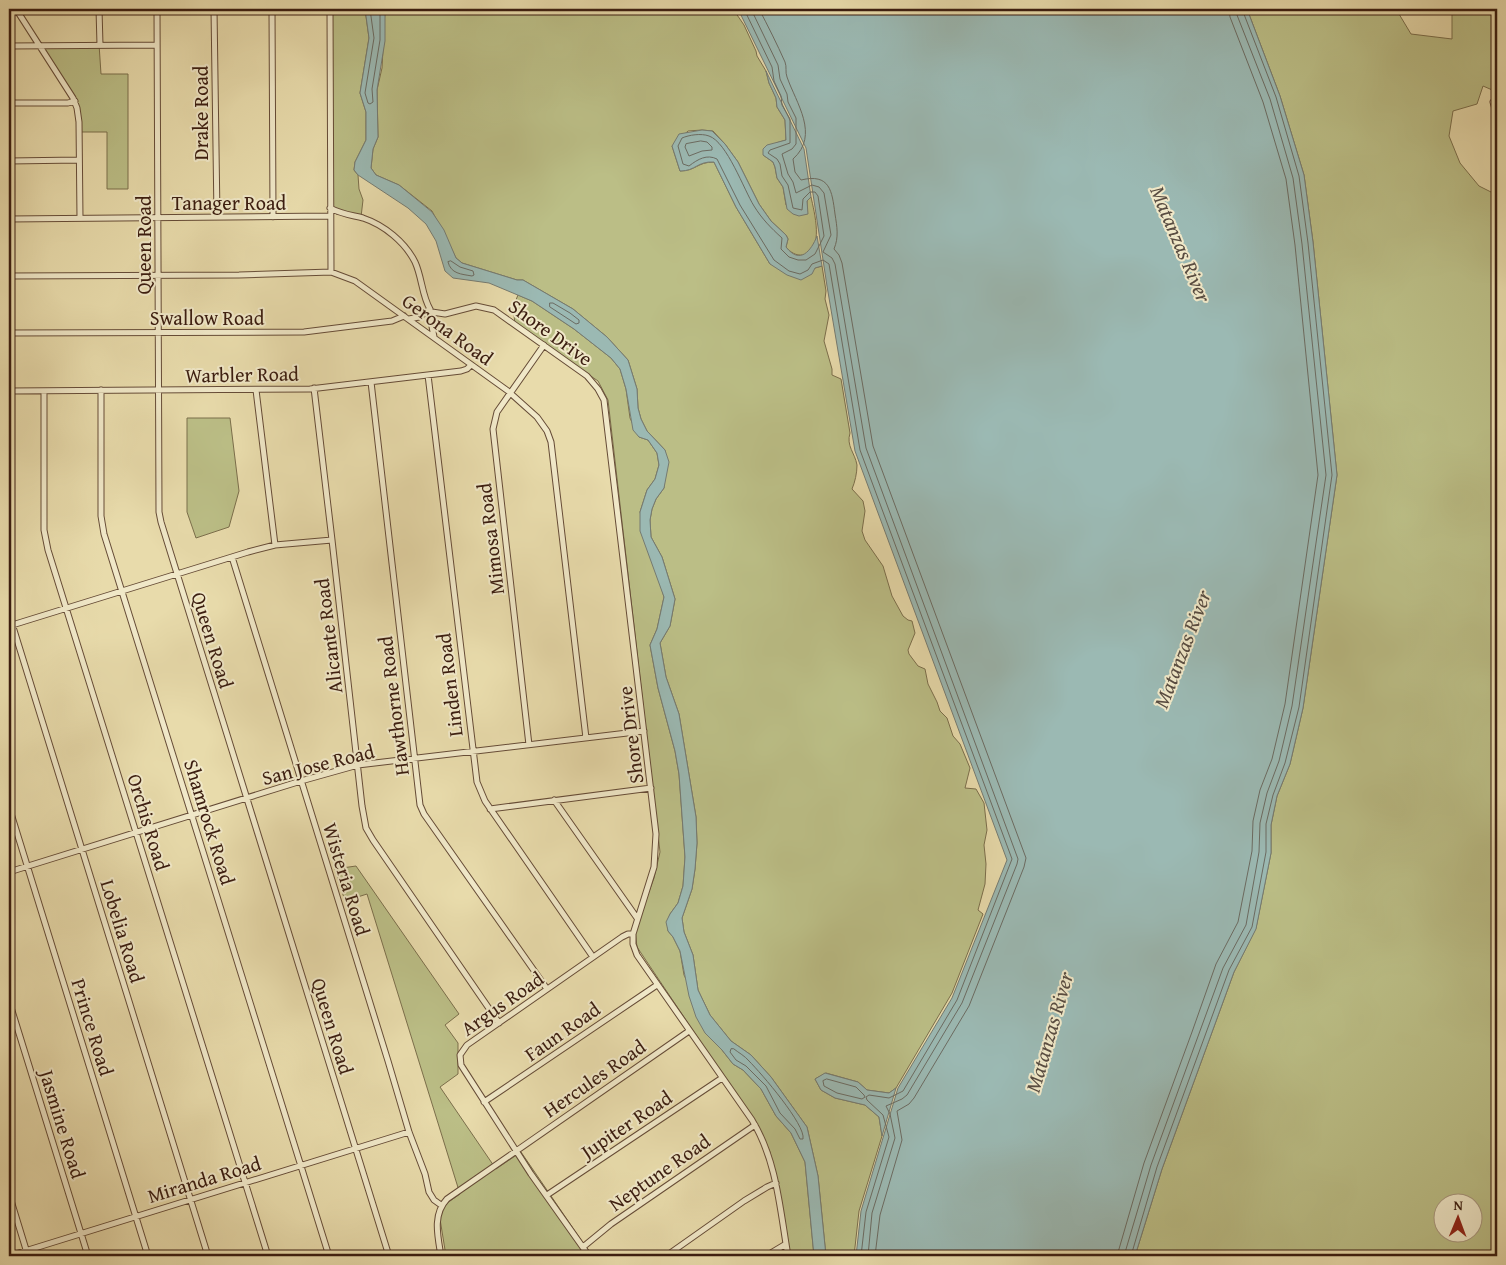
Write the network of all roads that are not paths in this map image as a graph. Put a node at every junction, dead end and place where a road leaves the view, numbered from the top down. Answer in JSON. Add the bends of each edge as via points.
{"nodes":[{"id":1,"x":16,"y":9,"type":"edge"},
{"id":2,"x":99,"y":9,"type":"edge"},
{"id":3,"x":157,"y":9,"type":"edge"},
{"id":4,"x":214,"y":9,"type":"edge"},
{"id":5,"x":272,"y":9,"type":"edge"},
{"id":6,"x":330,"y":9,"type":"edge"},
{"id":7,"x":100,"y":45,"type":"junction"},
{"id":8,"x":157,"y":45,"type":"junction"},
{"id":9,"x":9,"y":46,"type":"edge"},
{"id":10,"x":40,"y":46,"type":"junction"},
{"id":11,"x":75,"y":101,"type":"junction"},
{"id":12,"x":1493,"y":102,"type":"dead end"},
{"id":13,"x":9,"y":103,"type":"edge"},
{"id":14,"x":1497,"y":116,"type":"edge"},
{"id":15,"x":79,"y":160,"type":"junction"},
{"id":16,"x":9,"y":161,"type":"edge"},
{"id":17,"x":330,"y":208,"type":"junction"},
{"id":18,"x":330,"y":216,"type":"junction"},
{"id":19,"x":217,"y":217,"type":"junction"},
{"id":20,"x":272,"y":217,"type":"junction"},
{"id":21,"x":9,"y":218,"type":"edge"},
{"id":22,"x":80,"y":218,"type":"junction"},
{"id":23,"x":158,"y":218,"type":"junction"},
{"id":24,"x":331,"y":272,"type":"junction"},
{"id":25,"x":158,"y":275,"type":"junction"},
{"id":26,"x":9,"y":276,"type":"edge"},
{"id":27,"x":406,"y":318,"type":"junction"},
{"id":28,"x":158,"y":332,"type":"junction"},
{"id":29,"x":9,"y":333,"type":"edge"},
{"id":30,"x":434,"y":337,"type":"junction"},
{"id":31,"x":544,"y":344,"type":"junction"},
{"id":32,"x":471,"y":365,"type":"junction"},
{"id":33,"x":428,"y":375,"type":"junction"},
{"id":34,"x":371,"y":382,"type":"junction"},
{"id":35,"x":314,"y":388,"type":"junction"},
{"id":36,"x":101,"y":390,"type":"junction"},
{"id":37,"x":159,"y":390,"type":"junction"},
{"id":38,"x":256,"y":390,"type":"junction"},
{"id":39,"x":9,"y":391,"type":"edge"},
{"id":40,"x":44,"y":391,"type":"junction"},
{"id":41,"x":510,"y":393,"type":"junction"},
{"id":42,"x":332,"y":540,"type":"junction"},
{"id":43,"x":275,"y":545,"type":"junction"},
{"id":44,"x":232,"y":557,"type":"junction"},
{"id":45,"x":177,"y":574,"type":"junction"},
{"id":46,"x":122,"y":592,"type":"junction"},
{"id":47,"x":67,"y":609,"type":"junction"},
{"id":48,"x":9,"y":614,"type":"edge"},
{"id":49,"x":11,"y":626,"type":"edge"},
{"id":50,"x":644,"y":731,"type":"junction"},
{"id":51,"x":586,"y":738,"type":"junction"},
{"id":52,"x":529,"y":745,"type":"junction"},
{"id":53,"x":472,"y":752,"type":"junction"},
{"id":54,"x":415,"y":758,"type":"junction"},
{"id":55,"x":358,"y":765,"type":"junction"},
{"id":56,"x":301,"y":781,"type":"junction"},
{"id":57,"x":651,"y":788,"type":"junction"},
{"id":58,"x":246,"y":798,"type":"junction"},
{"id":59,"x":554,"y":800,"type":"junction"},
{"id":60,"x":9,"y":807,"type":"edge"},
{"id":61,"x":490,"y":808,"type":"junction"},
{"id":62,"x":192,"y":815,"type":"junction"},
{"id":63,"x":137,"y":832,"type":"junction"},
{"id":64,"x":82,"y":849,"type":"junction"},
{"id":65,"x":27,"y":866,"type":"junction"},
{"id":66,"x":9,"y":872,"type":"edge"},
{"id":67,"x":637,"y":918,"type":"junction"},
{"id":68,"x":633,"y":934,"type":"junction"},
{"id":69,"x":593,"y":957,"type":"junction"},
{"id":70,"x":657,"y":985,"type":"junction"},
{"id":71,"x":547,"y":989,"type":"junction"},
{"id":72,"x":9,"y":1001,"type":"edge"},
{"id":73,"x":499,"y":1023,"type":"junction"},
{"id":74,"x":689,"y":1031,"type":"junction"},
{"id":75,"x":722,"y":1078,"type":"junction"},
{"id":76,"x":484,"y":1102,"type":"junction"},
{"id":77,"x":754,"y":1125,"type":"junction"},
{"id":78,"x":409,"y":1132,"type":"junction"},
{"id":79,"x":355,"y":1149,"type":"junction"},
{"id":80,"x":517,"y":1150,"type":"junction"},
{"id":81,"x":300,"y":1165,"type":"junction"},
{"id":82,"x":246,"y":1182,"type":"junction"},
{"id":83,"x":776,"y":1184,"type":"junction"},
{"id":84,"x":9,"y":1194,"type":"edge"},
{"id":85,"x":547,"y":1195,"type":"junction"},
{"id":86,"x":190,"y":1199,"type":"junction"},
{"id":87,"x":441,"y":1205,"type":"junction"},
{"id":88,"x":136,"y":1216,"type":"junction"},
{"id":89,"x":81,"y":1233,"type":"junction"},
{"id":90,"x":786,"y":1244,"type":"junction"},
{"id":91,"x":583,"y":1246,"type":"junction"},
{"id":92,"x":26,"y":1250,"type":"junction"},
{"id":93,"x":9,"y":1256,"type":"edge"},
{"id":94,"x":28,"y":1256,"type":"edge"},
{"id":95,"x":88,"y":1256,"type":"edge"},
{"id":96,"x":148,"y":1256,"type":"edge"},
{"id":97,"x":208,"y":1256,"type":"edge"},
{"id":98,"x":268,"y":1256,"type":"edge"},
{"id":99,"x":329,"y":1256,"type":"edge"},
{"id":100,"x":389,"y":1256,"type":"edge"},
{"id":101,"x":441,"y":1256,"type":"edge"},
{"id":102,"x":590,"y":1256,"type":"edge"},
{"id":103,"x":666,"y":1256,"type":"edge"},
{"id":104,"x":766,"y":1256,"type":"edge"},
{"id":105,"x":788,"y":1256,"type":"edge"}],
"edges":[{"from":1,"to":10,"type":"street"},
{"from":2,"to":7,"type":"street"},
{"from":3,"to":8,"type":"street","name":"Queen Road"},
{"from":4,"to":19,"type":"street","name":"Drake Road"},
{"from":5,"to":20,"type":"street"},
{"from":6,"to":17,"type":"street"},
{"from":7,"to":8,"type":"street"},
{"from":7,"to":10,"type":"street"},
{"from":8,"to":23,"type":"street","name":"Queen Road"},
{"from":9,"to":10,"type":"street"},
{"from":10,"to":11,"type":"street"},
{"from":11,"to":13,"type":"street"},
{"from":11,"to":15,"type":"street","via":[[80,122]]},
{"from":12,"to":14,"type":"street"},
{"from":15,"to":16,"type":"street"},
{"from":15,"to":22,"type":"street"},
{"from":17,"to":18,"type":"street"},
{"from":17,"to":27,"type":"street","name":"Swallow Road","via":[[373,222],[401,242],[416,264],[430,310],[419,317]]},
{"from":18,"to":20,"type":"street","name":"Tanager Road"},
{"from":18,"to":24,"type":"street"},
{"from":19,"to":20,"type":"street","name":"Tanager Road"},
{"from":19,"to":23,"type":"street","name":"Tanager Road"},
{"from":21,"to":22,"type":"street","name":"Tanager Road"},
{"from":22,"to":23,"type":"street","name":"Tanager Road"},
{"from":23,"to":25,"type":"street","name":"Queen Road"},
{"from":24,"to":25,"type":"street","name":"Gerona Road"},
{"from":24,"to":27,"type":"street","name":"Gerona Road","via":[[355,281]]},
{"from":25,"to":26,"type":"street","name":"Gerona Road"},
{"from":25,"to":28,"type":"street","name":"Queen Road"},
{"from":27,"to":28,"type":"street","name":"Swallow Road","via":[[304,332]]},
{"from":27,"to":30,"type":"street","name":"Gerona Road"},
{"from":28,"to":29,"type":"street","name":"Swallow Road"},
{"from":28,"to":37,"type":"street","name":"Queen Road"},
{"from":30,"to":31,"type":"street","name":"Shore Drive","via":[[430,321],[432,312],[445,314],[482,306],[499,313]]},
{"from":30,"to":32,"type":"street","name":"Gerona Road"},
{"from":31,"to":41,"type":"street","name":"Mimosa Road"},
{"from":31,"to":50,"type":"street","name":"Shore Drive","via":[[587,376],[604,400]]},
{"from":32,"to":33,"type":"street","name":"Warbler Road","via":[[461,371]]},
{"from":32,"to":41,"type":"street","name":"Gerona Road"},
{"from":33,"to":34,"type":"street","name":"Warbler Road"},
{"from":33,"to":53,"type":"street","name":"Linden Road"},
{"from":34,"to":35,"type":"street","name":"Warbler Road"},
{"from":34,"to":54,"type":"street","name":"Hawthorne Road"},
{"from":35,"to":38,"type":"street","name":"Warbler Road"},
{"from":35,"to":42,"type":"street","name":"Alicante Road"},
{"from":36,"to":37,"type":"street","name":"Warbler Road"},
{"from":36,"to":40,"type":"street","name":"Warbler Road"},
{"from":36,"to":46,"type":"street","name":"Shamrock Road","via":[[102,524]]},
{"from":37,"to":38,"type":"street","name":"Warbler Road"},
{"from":37,"to":45,"type":"street","name":"Queen Road","via":[[159,512]]},
{"from":38,"to":43,"type":"street"},
{"from":39,"to":40,"type":"street","name":"Warbler Road"},
{"from":40,"to":47,"type":"street","name":"Orchis Road","via":[[44,530]]},
{"from":41,"to":51,"type":"street","name":"Gerona Road","via":[[537,417],[551,442]]},
{"from":41,"to":52,"type":"street","name":"Mimosa Road","via":[[497,412],[492,429]]},
{"from":42,"to":43,"type":"street"},
{"from":42,"to":55,"type":"street","name":"Alicante Road"},
{"from":43,"to":44,"type":"street"},
{"from":44,"to":45,"type":"street"},
{"from":44,"to":56,"type":"street","name":"Wisteria Road"},
{"from":45,"to":46,"type":"street"},
{"from":45,"to":58,"type":"street","name":"Queen Road"},
{"from":46,"to":47,"type":"street"},
{"from":46,"to":62,"type":"street","name":"Shamrock Road"},
{"from":47,"to":49,"type":"street"},
{"from":47,"to":63,"type":"street","name":"Orchis Road"},
{"from":48,"to":49,"type":"street","name":"Lobelia Road"},
{"from":49,"to":64,"type":"street","name":"Lobelia Road"},
{"from":50,"to":51,"type":"street","name":"San Jose Road"},
{"from":50,"to":57,"type":"street","name":"Shore Drive"},
{"from":51,"to":52,"type":"street","name":"San Jose Road"},
{"from":52,"to":53,"type":"street","name":"San Jose Road"},
{"from":53,"to":54,"type":"street","name":"San Jose Road"},
{"from":53,"to":61,"type":"street","name":"Linden Road","via":[[477,782]]},
{"from":54,"to":55,"type":"street","name":"San Jose Road"},
{"from":54,"to":71,"type":"street","name":"Hawthorne Road","via":[[421,809]]},
{"from":55,"to":56,"type":"street","name":"San Jose Road"},
{"from":55,"to":73,"type":"street","name":"Alicante Road","via":[[366,828]]},
{"from":56,"to":58,"type":"street","name":"San Jose Road"},
{"from":56,"to":78,"type":"street","name":"Wisteria Road"},
{"from":57,"to":59,"type":"street"},
{"from":57,"to":67,"type":"street","name":"Shore Drive","via":[[656,856]]},
{"from":58,"to":62,"type":"street","name":"San Jose Road"},
{"from":58,"to":79,"type":"street","name":"Queen Road"},
{"from":59,"to":61,"type":"street"},
{"from":59,"to":67,"type":"street"},
{"from":60,"to":65,"type":"street","name":"Prince Road"},
{"from":61,"to":69,"type":"street","name":"Linden Road"},
{"from":62,"to":63,"type":"street","name":"San Jose Road"},
{"from":62,"to":81,"type":"street","name":"Shamrock Road"},
{"from":63,"to":64,"type":"street","name":"San Jose Road"},
{"from":63,"to":82,"type":"street","name":"Orchis Road"},
{"from":64,"to":65,"type":"street","name":"San Jose Road"},
{"from":64,"to":86,"type":"street","name":"Lobelia Road"},
{"from":65,"to":66,"type":"street","name":"San Jose Road"},
{"from":65,"to":88,"type":"street","name":"Prince Road"},
{"from":67,"to":68,"type":"street","name":"Shore Drive"},
{"from":68,"to":69,"type":"street","name":"Argus Road","via":[[622,937]]},
{"from":68,"to":70,"type":"street","name":"Shore Drive","via":[[637,955]]},
{"from":69,"to":71,"type":"street","name":"Argus Road"},
{"from":70,"to":74,"type":"street","name":"Shore Drive"},
{"from":70,"to":76,"type":"street","name":"Faun Road"},
{"from":71,"to":73,"type":"street","name":"Argus Road"},
{"from":72,"to":89,"type":"street","name":"Jasmine Road"},
{"from":73,"to":76,"type":"street","name":"Argus Road","via":[[467,1045],[460,1055],[461,1065]]},
{"from":74,"to":75,"type":"street","name":"Shore Drive"},
{"from":74,"to":80,"type":"street","name":"Hercules Road"},
{"from":75,"to":77,"type":"street","name":"Shore Drive"},
{"from":75,"to":85,"type":"street","name":"Jupiter Road"},
{"from":76,"to":80,"type":"street","name":"Argus Road"},
{"from":77,"to":83,"type":"street","name":"Shore Drive","via":[[770,1157]]},
{"from":77,"to":91,"type":"street","name":"Neptune Road"},
{"from":78,"to":79,"type":"street","name":"Miranda Road"},
{"from":78,"to":87,"type":"street","name":"Wisteria Road","via":[[429,1192]]},
{"from":79,"to":81,"type":"street","name":"Miranda Road"},
{"from":79,"to":100,"type":"street","name":"Queen Road"},
{"from":80,"to":85,"type":"street"},
{"from":80,"to":87,"type":"street"},
{"from":81,"to":82,"type":"street","name":"Miranda Road"},
{"from":81,"to":99,"type":"street","name":"Shamrock Road"},
{"from":82,"to":86,"type":"street","name":"Miranda Road"},
{"from":82,"to":98,"type":"street","name":"Orchis Road"},
{"from":83,"to":90,"type":"street","name":"Shore Drive"},
{"from":83,"to":103,"type":"street","via":[[744,1201]]},
{"from":84,"to":92,"type":"street"},
{"from":85,"to":91,"type":"street"},
{"from":86,"to":88,"type":"street","name":"Miranda Road"},
{"from":86,"to":97,"type":"street","name":"Lobelia Road"},
{"from":87,"to":101,"type":"street","via":[[437,1217]]},
{"from":88,"to":89,"type":"street","name":"Miranda Road"},
{"from":88,"to":96,"type":"street","name":"Prince Road"},
{"from":89,"to":92,"type":"street","name":"Miranda Road"},
{"from":89,"to":95,"type":"street","name":"Jasmine Road"},
{"from":90,"to":104,"type":"street"},
{"from":90,"to":105,"type":"street","name":"Shore Drive"},
{"from":91,"to":102,"type":"street"},
{"from":92,"to":93,"type":"street","name":"Miranda Road"},
{"from":92,"to":94,"type":"street"}]}
